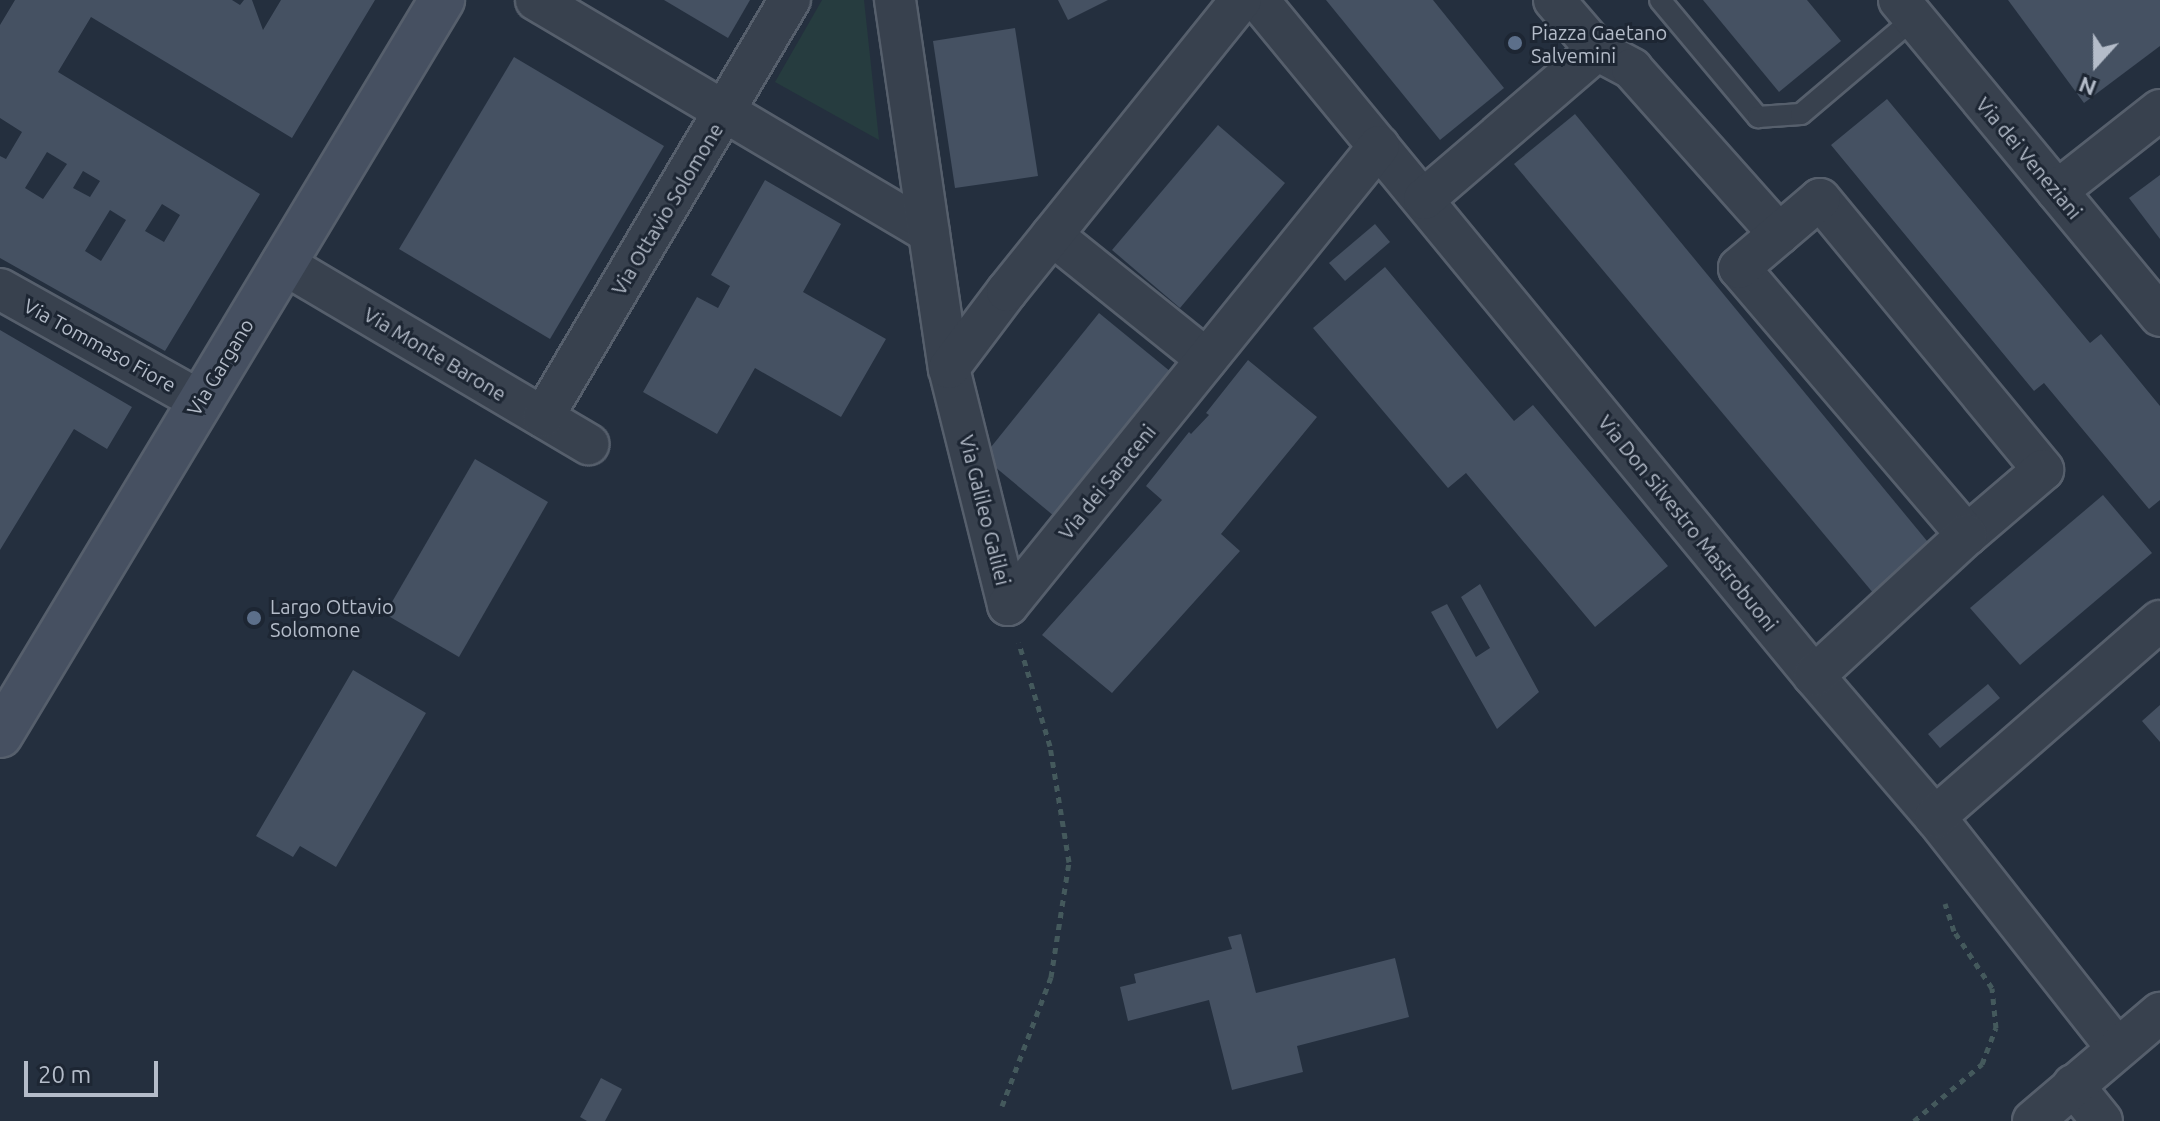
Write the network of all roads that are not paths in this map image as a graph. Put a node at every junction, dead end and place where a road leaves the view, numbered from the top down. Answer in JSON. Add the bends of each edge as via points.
{"nodes":[{"id":1,"x":442,"y":0,"type":"edge"},
{"id":2,"x":536,"y":0,"type":"edge"},
{"id":3,"x":790,"y":0,"type":"edge"},
{"id":4,"x":895,"y":0,"type":"edge"},
{"id":5,"x":1241,"y":0,"type":"edge"},
{"id":6,"x":1258,"y":0,"type":"edge"},
{"id":7,"x":1554,"y":0,"type":"edge"},
{"id":8,"x":1660,"y":0,"type":"edge"},
{"id":9,"x":1906,"y":9,"type":"edge"},
{"id":10,"x":1597,"y":50,"type":"junction"},
{"id":11,"x":2160,"y":110,"type":"edge"},
{"id":12,"x":724,"y":111,"type":"junction"},
{"id":13,"x":1379,"y":146,"type":"junction"},
{"id":14,"x":2057,"y":191,"type":"junction"},
{"id":15,"x":1424,"y":199,"type":"junction"},
{"id":16,"x":929,"y":232,"type":"junction"},
{"id":17,"x":1779,"y":234,"type":"junction"},
{"id":18,"x":1052,"y":235,"type":"junction"},
{"id":19,"x":282,"y":263,"type":"junction"},
{"id":20,"x":0,"y":289,"type":"edge"},
{"id":21,"x":2160,"y":316,"type":"edge"},
{"id":22,"x":1206,"y":359,"type":"junction"},
{"id":23,"x":949,"y":368,"type":"junction"},
{"id":24,"x":200,"y":401,"type":"junction"},
{"id":25,"x":543,"y":417,"type":"junction"},
{"id":26,"x":588,"y":444,"type":"dead end"},
{"id":27,"x":1967,"y":535,"type":"junction"},
{"id":28,"x":1008,"y":605,"type":"joint"},
{"id":29,"x":2160,"y":621,"type":"edge"},
{"id":30,"x":1814,"y":676,"type":"junction"},
{"id":31,"x":0,"y":735,"type":"edge"},
{"id":32,"x":1935,"y":817,"type":"junction"},
{"id":33,"x":2160,"y":1013,"type":"edge"},
{"id":34,"x":2116,"y":1047,"type":"junction"},
{"id":35,"x":2073,"y":1085,"type":"junction"},
{"id":36,"x":2033,"y":1121,"type":"edge"},
{"id":37,"x":2102,"y":1121,"type":"edge"}],
"edges":[{"from":1,"to":19,"type":"main road","name":"Via Gargano"},
{"from":2,"to":12,"type":"street"},
{"from":3,"to":12,"type":"street","name":"Via Ottavio Solomone"},
{"from":4,"to":16,"type":"street"},
{"from":5,"to":18,"type":"street"},
{"from":6,"to":13,"type":"street","name":"Via Don Silvestro Mastrobuoni"},
{"from":7,"to":10,"type":"street"},
{"from":8,"to":9,"type":"lane","via":[[1758,117],[1801,114]]},
{"from":9,"to":14,"type":"street","name":"Via dei Veneziani"},
{"from":10,"to":15,"type":"street"},
{"from":10,"to":17,"type":"street","via":[[1632,69]]},
{"from":11,"to":14,"type":"street"},
{"from":12,"to":16,"type":"street"},
{"from":12,"to":25,"type":"street","name":"Via Ottavio Solomone"},
{"from":13,"to":15,"type":"street","name":"Via Don Silvestro Mastrobuoni"},
{"from":13,"to":22,"type":"street","name":"Via dei Saraceni"},
{"from":14,"to":21,"type":"street","name":"Via dei Veneziani"},
{"from":15,"to":30,"type":"street","name":"Via Don Silvestro Mastrobuoni"},
{"from":16,"to":23,"type":"street"},
{"from":17,"to":27,"type":"street","via":[[1739,268]]},
{"from":17,"to":27,"type":"street","via":[[1820,199],[2043,470]]},
{"from":18,"to":22,"type":"street"},
{"from":18,"to":23,"type":"street"},
{"from":19,"to":24,"type":"main road","name":"Via Gargano"},
{"from":19,"to":25,"type":"street","name":"Via Monte Barone"},
{"from":20,"to":24,"type":"street","name":"Via Tommaso Fiore"},
{"from":22,"to":28,"type":"street","name":"Via dei Saraceni"},
{"from":23,"to":28,"type":"street","name":"Via Galileo Galilei"},
{"from":24,"to":31,"type":"main road","name":"Via Gargano"},
{"from":25,"to":26,"type":"street","name":"Via Monte Barone"},
{"from":27,"to":30,"type":"street"},
{"from":29,"to":32,"type":"street"},
{"from":30,"to":32,"type":"street","name":"Via Don Silvestro Mastrobuoni"},
{"from":32,"to":34,"type":"street","name":"Via Don Silvestro Mastrobuoni"},
{"from":33,"to":34,"type":"street"},
{"from":34,"to":35,"type":"street"},
{"from":35,"to":36,"type":"street"},
{"from":35,"to":37,"type":"street"}]}
